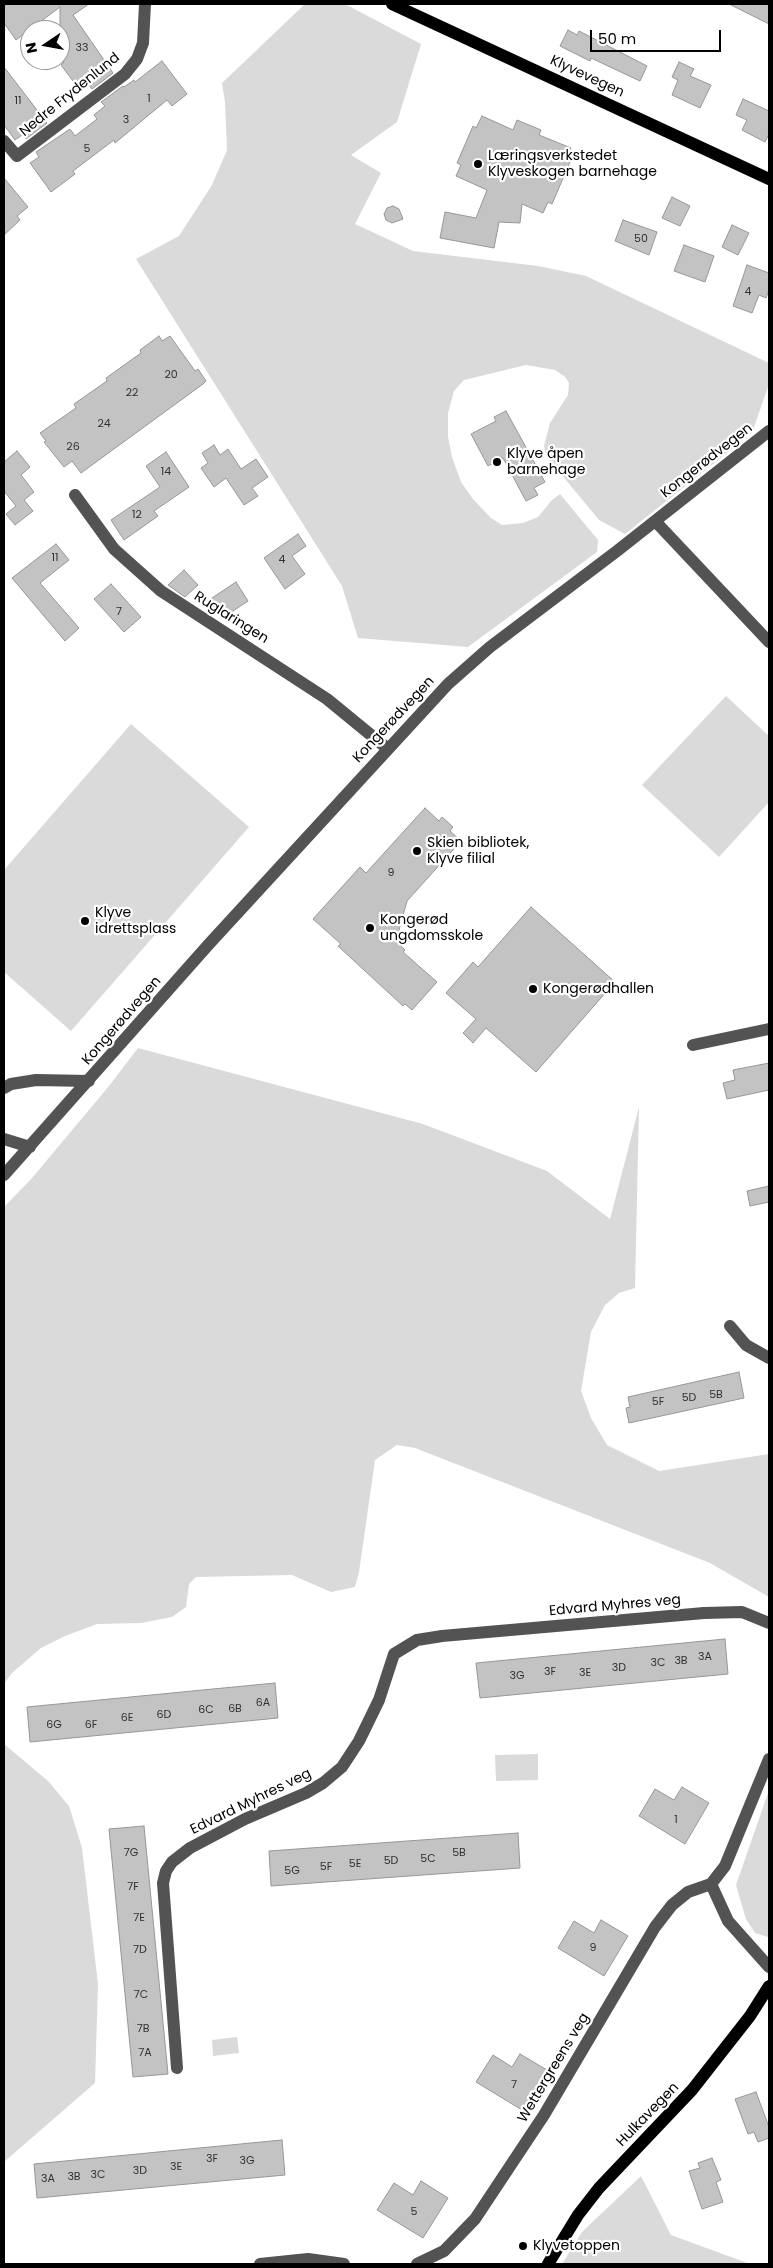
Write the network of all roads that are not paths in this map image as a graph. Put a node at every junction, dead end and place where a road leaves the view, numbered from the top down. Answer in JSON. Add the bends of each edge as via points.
{"nodes":[{"id":1,"x":145,"y":4,"type":"edge"},
{"id":2,"x":392,"y":4,"type":"edge"},
{"id":3,"x":4,"y":141,"type":"edge"},
{"id":4,"x":769,"y":179,"type":"edge"},
{"id":5,"x":769,"y":431,"type":"edge"},
{"id":6,"x":75,"y":495,"type":"dead end"},
{"id":7,"x":656,"y":521,"type":"junction"},
{"id":8,"x":769,"y":642,"type":"edge"},
{"id":9,"x":388,"y":749,"type":"junction"},
{"id":10,"x":769,"y":1030,"type":"edge"},
{"id":11,"x":693,"y":1045,"type":"dead end"},
{"id":12,"x":89,"y":1081,"type":"junction"},
{"id":13,"x":4,"y":1088,"type":"edge"},
{"id":14,"x":4,"y":1139,"type":"edge"},
{"id":15,"x":30,"y":1146,"type":"junction"},
{"id":16,"x":4,"y":1175,"type":"edge"},
{"id":17,"x":730,"y":1326,"type":"dead end"},
{"id":18,"x":769,"y":1358,"type":"edge"},
{"id":19,"x":769,"y":1623,"type":"edge"},
{"id":20,"x":769,"y":1759,"type":"edge"},
{"id":21,"x":710,"y":1884,"type":"junction"},
{"id":22,"x":769,"y":1967,"type":"edge"},
{"id":23,"x":769,"y":1986,"type":"edge"},
{"id":24,"x":177,"y":2068,"type":"dead end"},
{"id":25,"x":260,"y":2264,"type":"edge"},
{"id":26,"x":344,"y":2264,"type":"edge"},
{"id":27,"x":417,"y":2264,"type":"edge"},
{"id":28,"x":548,"y":2264,"type":"edge"}],
"edges":[{"from":1,"to":3,"type":"street","name":"Nedre Frydenlund","via":[[143,43],[126,74],[16,156]]},
{"from":2,"to":4,"type":"main road","name":"Klyvevegen"},
{"from":5,"to":7,"type":"street","name":"Kongerødvegen"},
{"from":6,"to":9,"type":"street","name":"Ruglaringen","via":[[114,549],[161,591],[327,699]]},
{"from":7,"to":8,"type":"street"},
{"from":7,"to":9,"type":"street","name":"Kongerødvegen","via":[[490,647],[448,684]]},
{"from":9,"to":12,"type":"street","name":"Kongerødvegen","via":[[209,944]]},
{"from":10,"to":11,"type":"street"},
{"from":12,"to":13,"type":"street","name":"Kongerødvegen","via":[[36,1080]]},
{"from":12,"to":15,"type":"street","name":"Kongerødvegen"},
{"from":14,"to":15,"type":"street"},
{"from":15,"to":16,"type":"street","name":"Kongerødvegen"},
{"from":17,"to":18,"type":"street","via":[[746,1345]]},
{"from":19,"to":24,"type":"street","name":"Edvard Myhres veg","via":[[742,1612],[704,1613],[442,1636],[417,1640],[394,1654],[378,1700],[359,1741],[342,1767],[306,1793],[245,1819],[190,1848],[166,1871],[163,1883]]},
{"from":20,"to":21,"type":"street","via":[[725,1866]]},
{"from":21,"to":22,"type":"street","via":[[728,1922]]},
{"from":21,"to":27,"type":"street","name":"Wettergreens veg","via":[[688,1892],[655,1927],[544,2116],[475,2219],[444,2251]]},
{"from":23,"to":28,"type":"main road","name":"Hulkavegen","via":[[750,2016],[692,2090],[599,2188]]},
{"from":25,"to":26,"type":"street","via":[[308,2259]]}]}
